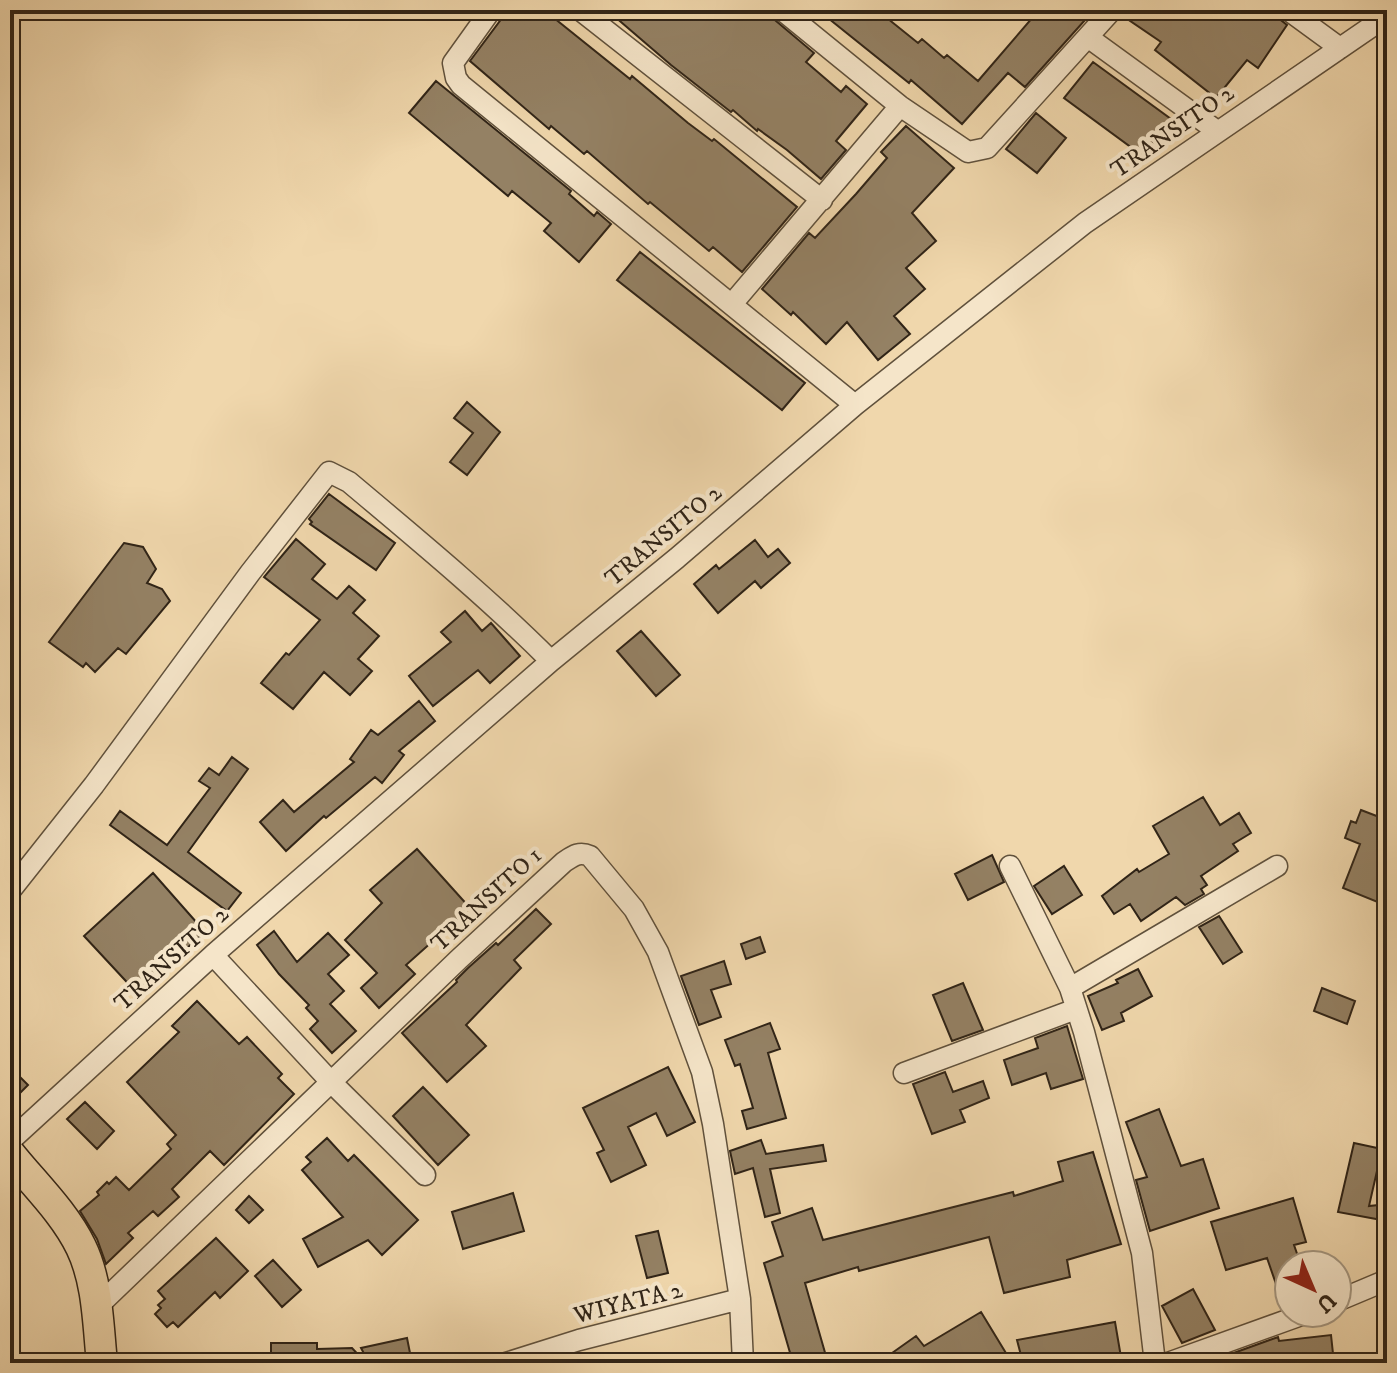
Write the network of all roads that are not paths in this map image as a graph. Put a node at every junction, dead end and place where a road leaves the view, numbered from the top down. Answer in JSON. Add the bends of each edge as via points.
{"nodes":[{"id":1,"x":491,"y":10,"type":"edge"},
{"id":2,"x":580,"y":10,"type":"edge"},
{"id":3,"x":782,"y":10,"type":"edge"},
{"id":4,"x":1112,"y":10,"type":"edge"},
{"id":5,"x":1288,"y":10,"type":"edge"},
{"id":6,"x":1387,"y":16,"type":"edge"},
{"id":7,"x":1089,"y":38,"type":"junction"},
{"id":8,"x":1340,"y":48,"type":"junction"},
{"id":9,"x":900,"y":106,"type":"junction"},
{"id":10,"x":1217,"y":131,"type":"junction"},
{"id":11,"x":822,"y":200,"type":"junction"},
{"id":12,"x":732,"y":304,"type":"junction"},
{"id":13,"x":855,"y":405,"type":"junction"},
{"id":14,"x":551,"y":661,"type":"junction"},
{"id":15,"x":1010,"y":866,"type":"dead end"},
{"id":16,"x":1277,"y":866,"type":"dead end"},
{"id":17,"x":10,"y":891,"type":"edge"},
{"id":18,"x":213,"y":955,"type":"junction"},
{"id":19,"x":1070,"y":988,"type":"junction"},
{"id":20,"x":1076,"y":1009,"type":"junction"},
{"id":21,"x":904,"y":1073,"type":"dead end"},
{"id":22,"x":331,"y":1082,"type":"junction"},
{"id":23,"x":10,"y":1141,"type":"edge"},
{"id":24,"x":10,"y":1154,"type":"edge"},
{"id":25,"x":425,"y":1175,"type":"dead end"},
{"id":26,"x":1387,"y":1280,"type":"edge"},
{"id":27,"x":1353,"y":1294,"type":"edge"},
{"id":28,"x":740,"y":1299,"type":"junction"},
{"id":29,"x":97,"y":1307,"type":"junction"},
{"id":30,"x":1273,"y":1325,"type":"edge"},
{"id":31,"x":102,"y":1363,"type":"edge"},
{"id":32,"x":506,"y":1363,"type":"edge"},
{"id":33,"x":743,"y":1363,"type":"edge"},
{"id":34,"x":1155,"y":1363,"type":"edge"},
{"id":35,"x":1168,"y":1363,"type":"edge"}],
"edges":[{"from":1,"to":12,"type":"street","via":[[453,63],[456,78]]},
{"from":2,"to":11,"type":"street"},
{"from":3,"to":9,"type":"street"},
{"from":4,"to":7,"type":"street"},
{"from":5,"to":8,"type":"street"},
{"from":6,"to":8,"type":"street","name":"TRANSITO 2"},
{"from":7,"to":9,"type":"street","via":[[987,148],[968,152]]},
{"from":7,"to":10,"type":"street"},
{"from":8,"to":10,"type":"street","name":"TRANSITO 2"},
{"from":9,"to":11,"type":"street"},
{"from":10,"to":13,"type":"street","name":"TRANSITO 2","via":[[1085,223]]},
{"from":11,"to":12,"type":"street"},
{"from":12,"to":13,"type":"street"},
{"from":13,"to":14,"type":"street","name":"TRANSITO 2"},
{"from":14,"to":17,"type":"street","via":[[455,571],[349,482],[329,472]]},
{"from":14,"to":18,"type":"street","name":"TRANSITO 2"},
{"from":15,"to":19,"type":"street"},
{"from":16,"to":19,"type":"street"},
{"from":18,"to":22,"type":"street"},
{"from":18,"to":23,"type":"street","name":"TRANSITO 2"},
{"from":19,"to":20,"type":"street"},
{"from":20,"to":21,"type":"street"},
{"from":20,"to":34,"type":"street","via":[[1142,1253]]},
{"from":22,"to":25,"type":"street"},
{"from":22,"to":28,"type":"street","name":"TRANSITO 1","via":[[564,862],[584,853],[639,917],[658,952],[702,1072]]},
{"from":22,"to":29,"type":"street","name":"TRANSITO 1"},
{"from":24,"to":29,"type":"highway","via":[[82,1248]]},
{"from":26,"to":27,"type":"street"},
{"from":28,"to":32,"type":"street","name":"WIYATA 2"},
{"from":28,"to":33,"type":"street"},
{"from":29,"to":31,"type":"highway"},
{"from":30,"to":35,"type":"street"}]}
